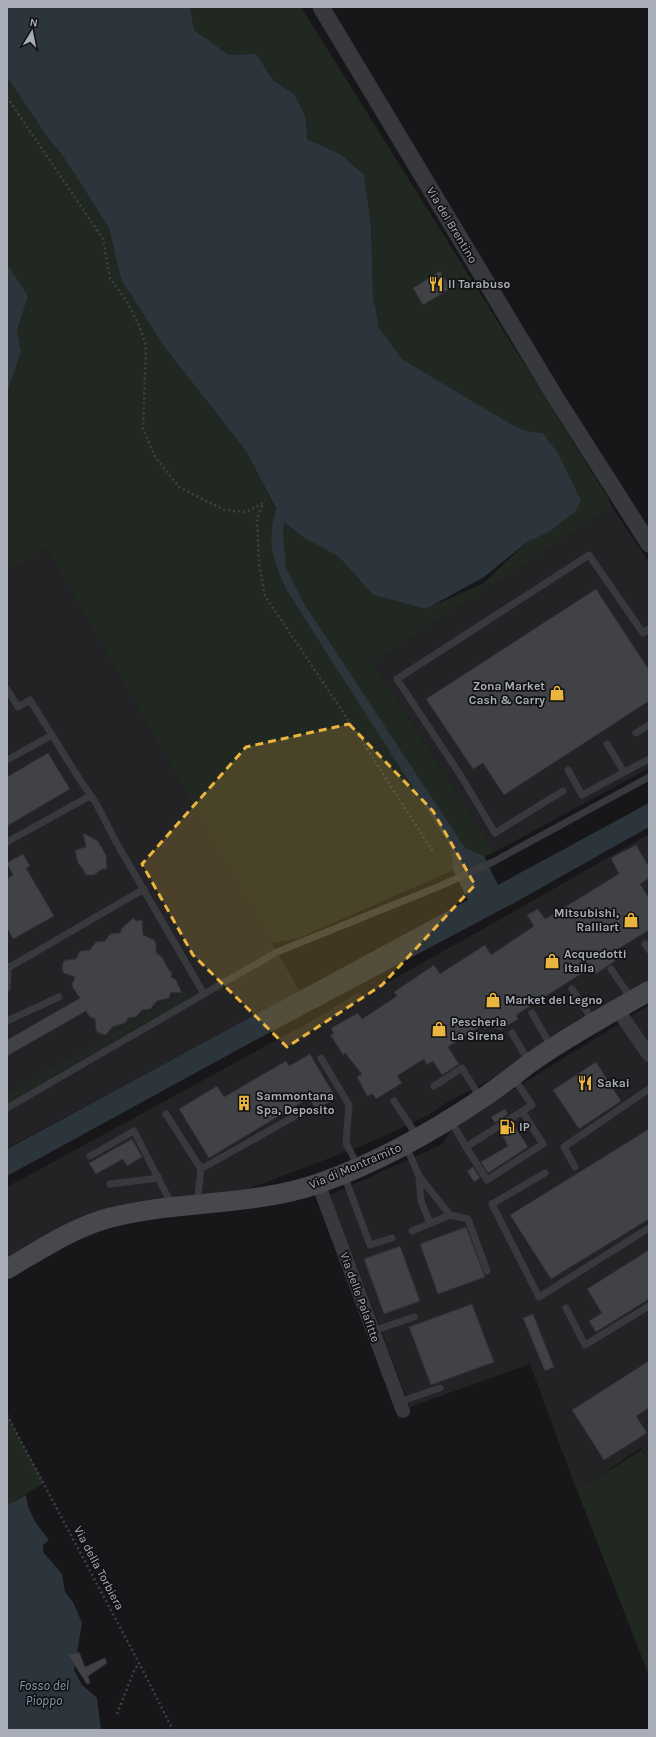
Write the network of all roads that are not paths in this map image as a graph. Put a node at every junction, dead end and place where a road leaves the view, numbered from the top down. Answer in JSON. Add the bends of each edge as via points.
{"nodes":[{"id":1,"x":321,"y":7,"type":"edge"},
{"id":2,"x":649,"y":544,"type":"edge"},
{"id":3,"x":649,"y":629,"type":"edge"},
{"id":4,"x":7,"y":689,"type":"edge"},
{"id":5,"x":649,"y":725,"type":"edge"},
{"id":6,"x":636,"y":733,"type":"dead end"},
{"id":7,"x":52,"y":735,"type":"junction"},
{"id":8,"x":607,"y":744,"type":"dead end"},
{"id":9,"x":7,"y":760,"type":"edge"},
{"id":10,"x":649,"y":760,"type":"edge"},
{"id":11,"x":568,"y":770,"type":"dead end"},
{"id":12,"x":624,"y":772,"type":"junction"},
{"id":13,"x":649,"y":778,"type":"edge"},
{"id":14,"x":563,"y":791,"type":"dead end"},
{"id":15,"x":90,"y":796,"type":"junction"},
{"id":16,"x":7,"y":842,"type":"edge"},
{"id":17,"x":144,"y":889,"type":"junction"},
{"id":18,"x":7,"y":967,"type":"edge"},
{"id":19,"x":611,"y":969,"type":"dead end"},
{"id":20,"x":7,"y":988,"type":"edge"},
{"id":21,"x":572,"y":989,"type":"dead end"},
{"id":22,"x":204,"y":994,"type":"junction"},
{"id":23,"x":60,"y":997,"type":"dead end"},
{"id":24,"x":633,"y":1000,"type":"edge"},
{"id":25,"x":532,"y":1013,"type":"dead end"},
{"id":26,"x":7,"y":1021,"type":"edge"},
{"id":27,"x":594,"y":1022,"type":"junction"},
{"id":28,"x":512,"y":1032,"type":"dead end"},
{"id":29,"x":553,"y":1048,"type":"junction"},
{"id":30,"x":649,"y":1056,"type":"edge"},
{"id":31,"x":321,"y":1058,"type":"dead end"},
{"id":32,"x":530,"y":1063,"type":"junction"},
{"id":33,"x":513,"y":1077,"type":"junction"},
{"id":34,"x":434,"y":1086,"type":"dead end"},
{"id":35,"x":649,"y":1089,"type":"edge"},
{"id":36,"x":481,"y":1099,"type":"junction"},
{"id":37,"x":394,"y":1101,"type":"dead end"},
{"id":38,"x":7,"y":1108,"type":"edge"},
{"id":39,"x":522,"y":1111,"type":"junction"},
{"id":40,"x":166,"y":1114,"type":"dead end"},
{"id":41,"x":295,"y":1116,"type":"dead end"},
{"id":42,"x":449,"y":1119,"type":"junction"},
{"id":43,"x":411,"y":1141,"type":"junction"},
{"id":44,"x":466,"y":1148,"type":"junction"},
{"id":45,"x":90,"y":1156,"type":"dead end"},
{"id":46,"x":575,"y":1167,"type":"dead end"},
{"id":47,"x":201,"y":1169,"type":"junction"},
{"id":48,"x":351,"y":1170,"type":"junction"},
{"id":49,"x":545,"y":1172,"type":"dead end"},
{"id":50,"x":419,"y":1176,"type":"junction"},
{"id":51,"x":159,"y":1178,"type":"junction"},
{"id":52,"x":318,"y":1183,"type":"junction"},
{"id":53,"x":110,"y":1184,"type":"dead end"},
{"id":54,"x":197,"y":1204,"type":"junction"},
{"id":55,"x":173,"y":1207,"type":"junction"},
{"id":56,"x":450,"y":1215,"type":"junction"},
{"id":57,"x":430,"y":1223,"type":"junction"},
{"id":58,"x":649,"y":1228,"type":"edge"},
{"id":59,"x":412,"y":1231,"type":"dead end"},
{"id":60,"x":392,"y":1238,"type":"dead end"},
{"id":61,"x":7,"y":1269,"type":"edge"},
{"id":62,"x":487,"y":1271,"type":"dead end"},
{"id":63,"x":649,"y":1306,"type":"edge"},
{"id":64,"x":566,"y":1308,"type":"dead end"},
{"id":65,"x":414,"y":1317,"type":"dead end"},
{"id":66,"x":373,"y":1331,"type":"junction"},
{"id":67,"x":440,"y":1388,"type":"dead end"},
{"id":68,"x":401,"y":1406,"type":"joint"}],
"edges":[{"from":1,"to":2,"type":"street","name":"Via del Brentino","via":[[554,395]]},
{"from":3,"to":14,"type":"lane","via":[[643,633],[589,555],[397,679],[495,833]]},
{"from":4,"to":7,"type":"lane","via":[[18,707],[30,700]]},
{"from":5,"to":6,"type":"lane"},
{"from":7,"to":9,"type":"lane"},
{"from":7,"to":15,"type":"lane"},
{"from":8,"to":12,"type":"lane"},
{"from":10,"to":12,"type":"lane"},
{"from":11,"to":12,"type":"lane","via":[[582,795]]},
{"from":13,"to":22,"type":"lane","via":[[493,862],[277,952]]},
{"from":15,"to":16,"type":"lane"},
{"from":15,"to":17,"type":"lane"},
{"from":17,"to":18,"type":"lane"},
{"from":17,"to":22,"type":"lane"},
{"from":18,"to":20,"type":"lane"},
{"from":19,"to":24,"type":"lane"},
{"from":21,"to":27,"type":"lane"},
{"from":22,"to":38,"type":"lane"},
{"from":23,"to":26,"type":"lane"},
{"from":24,"to":27,"type":"main road","name":"Via di Montramito"},
{"from":24,"to":30,"type":"street"},
{"from":25,"to":29,"type":"lane"},
{"from":27,"to":29,"type":"main road","name":"Via di Montramito"},
{"from":28,"to":32,"type":"lane"},
{"from":29,"to":32,"type":"main road","name":"Via di Montramito"},
{"from":31,"to":48,"type":"lane","via":[[349,1105],[346,1143]]},
{"from":32,"to":33,"type":"main road","name":"Via di Montramito"},
{"from":33,"to":36,"type":"main road","name":"Via di Montramito"},
{"from":33,"to":39,"type":"lane","via":[[532,1105]]},
{"from":34,"to":36,"type":"lane","via":[[462,1068]]},
{"from":35,"to":46,"type":"lane","via":[[564,1147]]},
{"from":36,"to":42,"type":"main road","name":"Via di Montramito"},
{"from":37,"to":43,"type":"lane"},
{"from":39,"to":44,"type":"lane"},
{"from":39,"to":44,"type":"lane","via":[[543,1144],[487,1180]]},
{"from":40,"to":47,"type":"lane"},
{"from":41,"to":47,"type":"lane"},
{"from":42,"to":43,"type":"main road","name":"Via di Montramito"},
{"from":42,"to":44,"type":"lane"},
{"from":43,"to":48,"type":"main road","name":"Via di Montramito"},
{"from":43,"to":50,"type":"lane"},
{"from":45,"to":51,"type":"lane","via":[[134,1131]]},
{"from":47,"to":54,"type":"lane"},
{"from":48,"to":52,"type":"main road","name":"Via di Montramito"},
{"from":48,"to":60,"type":"lane","via":[[370,1245]]},
{"from":49,"to":58,"type":"lane","via":[[492,1204],[538,1297]]},
{"from":50,"to":56,"type":"lane"},
{"from":50,"to":57,"type":"lane","via":[[421,1201]]},
{"from":51,"to":53,"type":"lane"},
{"from":51,"to":55,"type":"lane"},
{"from":52,"to":54,"type":"main road","name":"Via di Montramito","via":[[244,1199]]},
{"from":52,"to":66,"type":"street","name":"Via delle Palafitte"},
{"from":54,"to":55,"type":"main road","name":"Via di Montramito"},
{"from":55,"to":61,"type":"main road","name":"Via di Montramito","via":[[122,1215],[86,1225]]},
{"from":56,"to":57,"type":"lane"},
{"from":56,"to":62,"type":"lane","via":[[468,1218]]},
{"from":57,"to":59,"type":"lane"},
{"from":63,"to":64,"type":"lane","via":[[585,1345]]},
{"from":65,"to":66,"type":"lane"},
{"from":66,"to":68,"type":"street","name":"Via delle Palafitte"},
{"from":67,"to":68,"type":"lane"}]}
